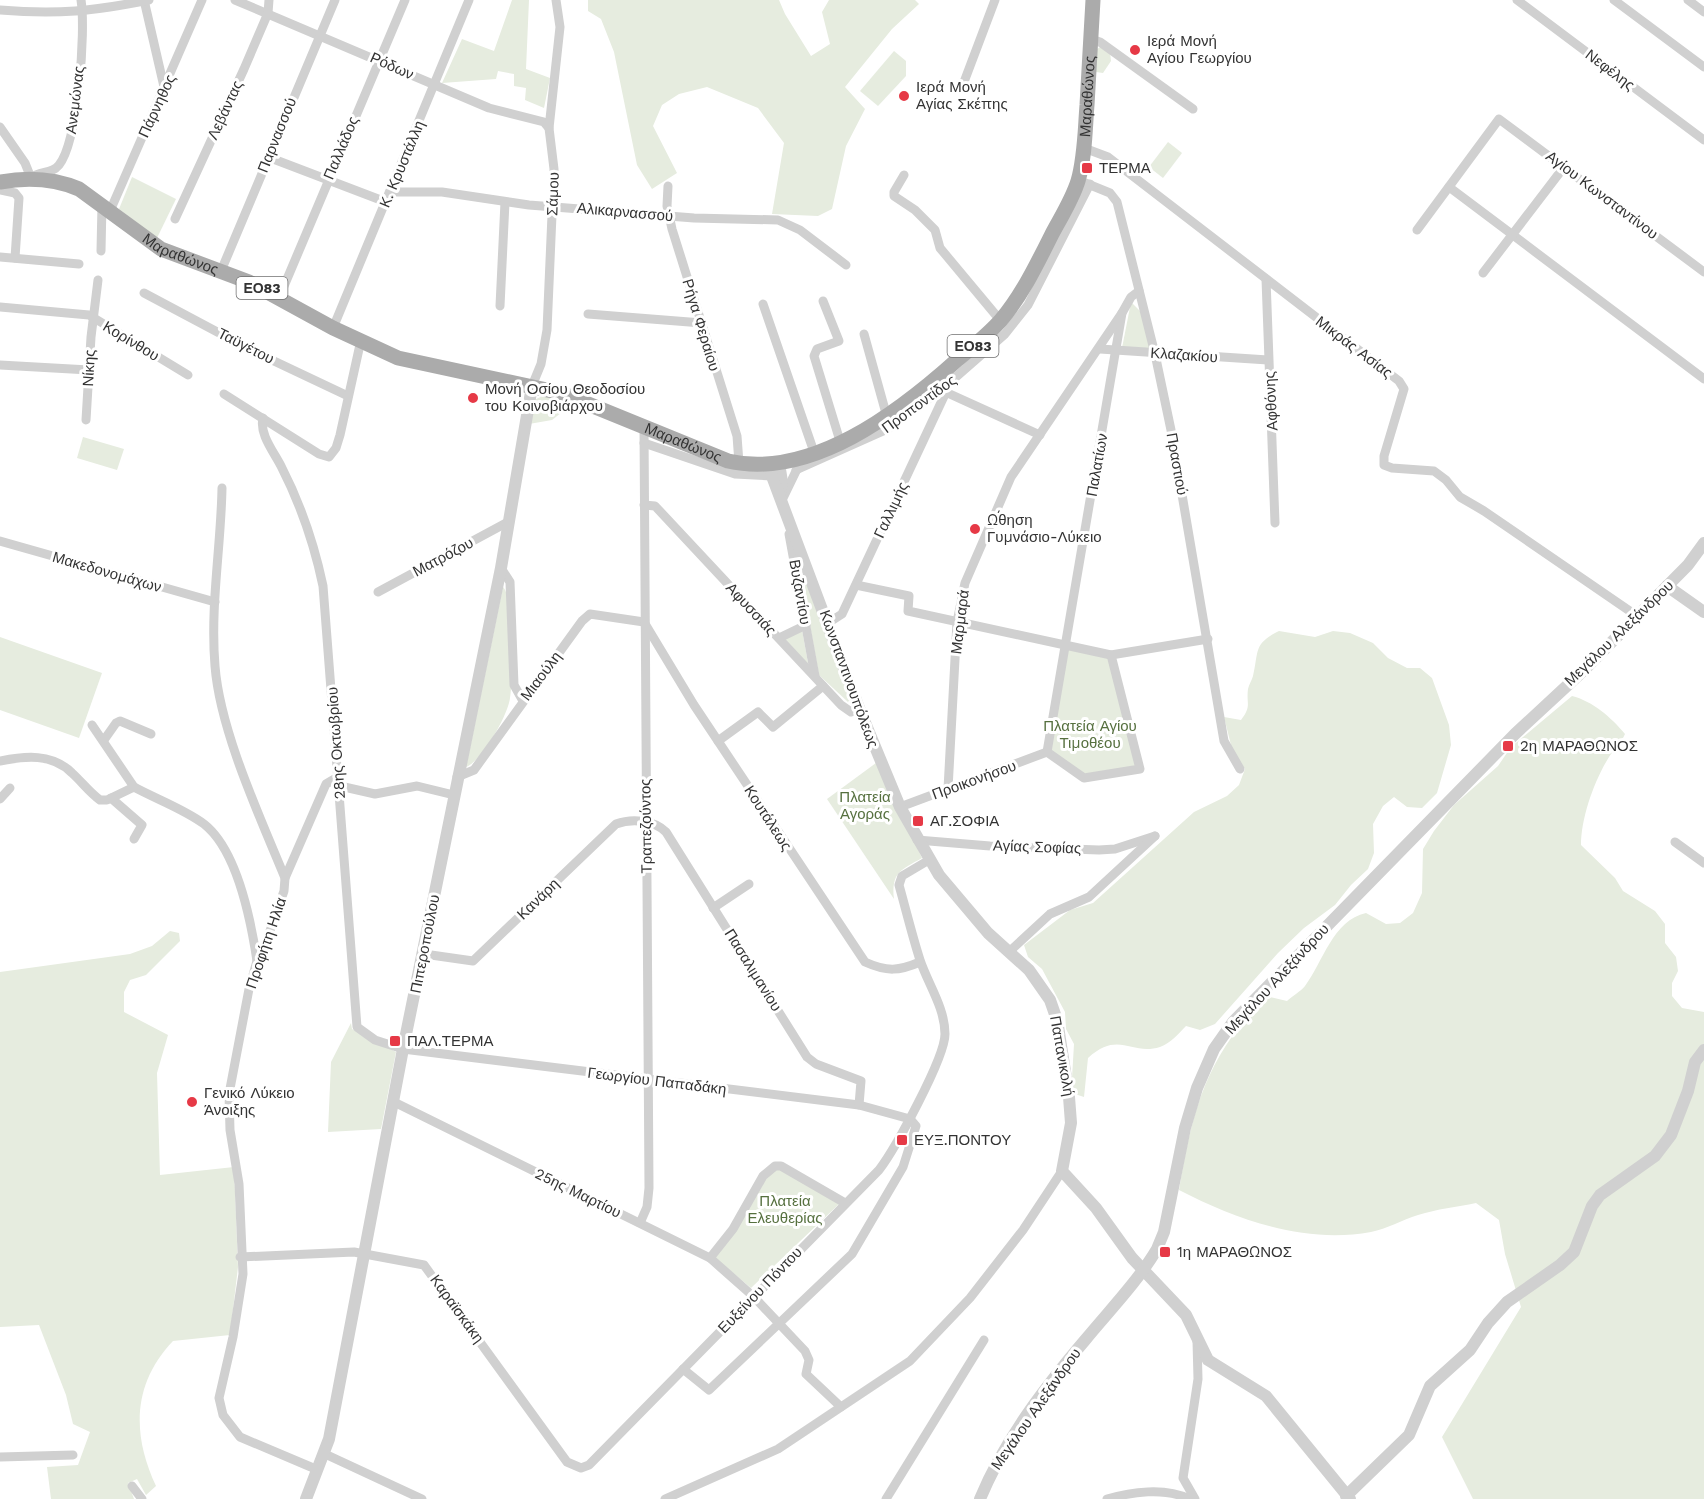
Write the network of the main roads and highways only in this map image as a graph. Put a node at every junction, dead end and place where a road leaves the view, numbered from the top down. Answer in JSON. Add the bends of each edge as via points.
{"nodes":[{"id":1,"x":1093,"y":0,"type":"edge"},
{"id":2,"x":0,"y":182,"type":"edge"}],
"edges":[{"from":1,"to":2,"type":"main road","name":"Μαραθώνος","number":"ΕΟ83","via":[[1084,182],[1025,286],[1000,320],[887,417],[773,468],[739,463],[644,435],[561,393],[399,358],[333,328],[249,282],[154,245],[65,183],[31,178]]}]}
